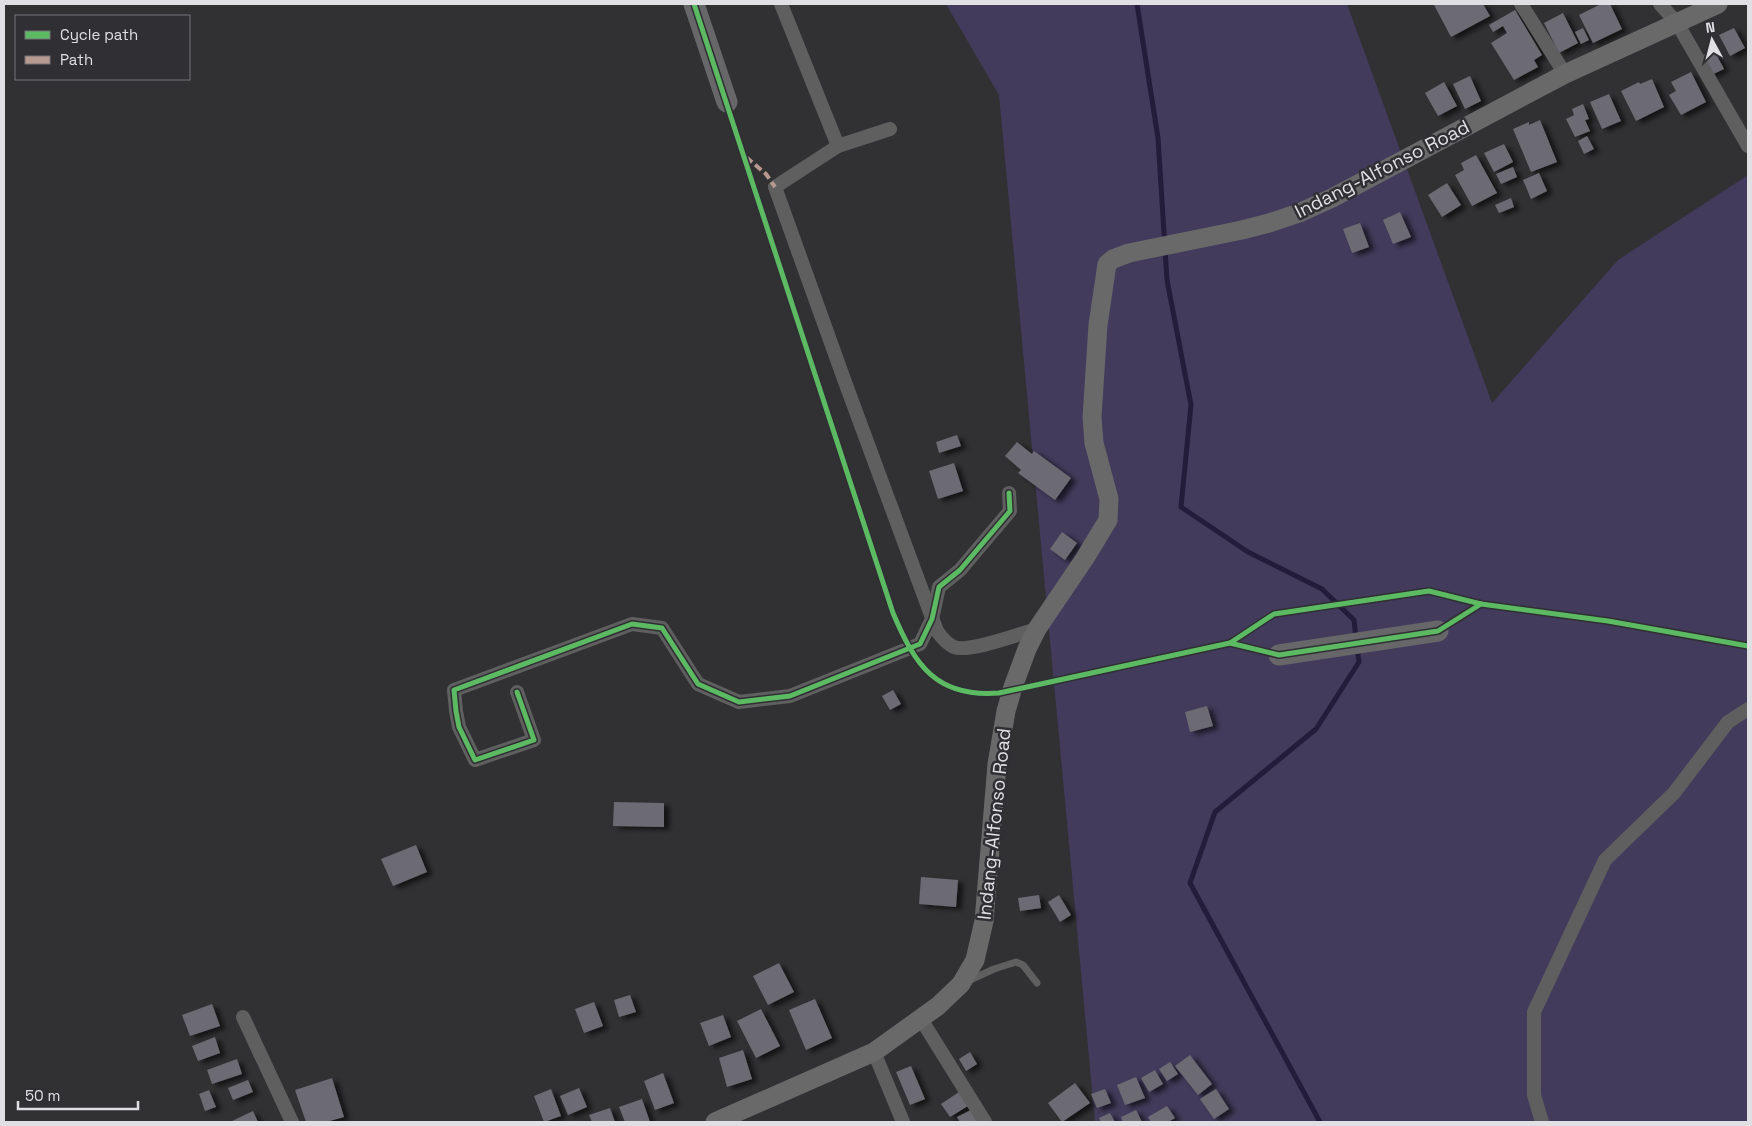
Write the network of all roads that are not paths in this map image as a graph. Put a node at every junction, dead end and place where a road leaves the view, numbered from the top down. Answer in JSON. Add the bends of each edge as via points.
{"nodes":[{"id":1,"x":694,"y":4,"type":"edge"},
{"id":2,"x":781,"y":4,"type":"edge"},
{"id":3,"x":1521,"y":4,"type":"edge"},
{"id":4,"x":1660,"y":4,"type":"edge"},
{"id":5,"x":1718,"y":4,"type":"edge"},
{"id":6,"x":1677,"y":23,"type":"junction"},
{"id":7,"x":1565,"y":74,"type":"junction"},
{"id":8,"x":726,"y":102,"type":"dead end"},
{"id":9,"x":890,"y":129,"type":"dead end"},
{"id":10,"x":838,"y":146,"type":"junction"},
{"id":11,"x":1748,"y":146,"type":"edge"},
{"id":12,"x":1009,"y":493,"type":"dead end"},
{"id":13,"x":932,"y":619,"type":"junction"},
{"id":14,"x":1037,"y":629,"type":"junction"},
{"id":15,"x":1438,"y":631,"type":"dead end"},
{"id":16,"x":1279,"y":655,"type":"dead end"},
{"id":17,"x":517,"y":692,"type":"dead end"},
{"id":18,"x":1748,"y":709,"type":"edge"},
{"id":19,"x":1037,"y":983,"type":"dead end"},
{"id":20,"x":961,"y":984,"type":"junction"},
{"id":21,"x":243,"y":1016,"type":"dead end"},
{"id":22,"x":921,"y":1019,"type":"junction"},
{"id":23,"x":874,"y":1052,"type":"junction"},
{"id":24,"x":292,"y":1122,"type":"edge"},
{"id":25,"x":715,"y":1122,"type":"edge"},
{"id":26,"x":904,"y":1122,"type":"edge"},
{"id":27,"x":985,"y":1122,"type":"edge"},
{"id":28,"x":1542,"y":1122,"type":"edge"}],
"edges":[{"from":1,"to":8,"type":"main road"},
{"from":2,"to":10,"type":"street"},
{"from":3,"to":7,"type":"street"},
{"from":4,"to":6,"type":"street"},
{"from":5,"to":6,"type":"main road","name":"Indang-Alfonso Road"},
{"from":6,"to":7,"type":"main road","name":"Indang-Alfonso Road"},
{"from":6,"to":11,"type":"street"},
{"from":7,"to":14,"type":"main road","name":"Indang-Alfonso Road","via":[[1299,213],[1242,230],[1129,253],[1109,261],[1105,267],[1096,350],[1092,429],[1109,499],[1108,520]]},
{"from":9,"to":10,"type":"street"},
{"from":10,"to":13,"type":"street","via":[[775,187]]},
{"from":12,"to":13,"type":"street","via":[[1010,511],[960,570],[939,587]]},
{"from":13,"to":14,"type":"street","via":[[947,643],[961,649]]},
{"from":13,"to":17,"type":"street","via":[[920,644],[790,696],[739,702],[698,684],[662,628],[632,624],[454,690],[459,727],[474,760],[534,740]]},
{"from":14,"to":20,"type":"main road","name":"Indang-Alfonso Road","via":[[1019,669],[1006,711],[997,764],[984,921],[975,960]]},
{"from":15,"to":16,"type":"main road"},
{"from":18,"to":28,"type":"street","via":[[1728,722],[1674,793],[1605,860],[1534,1012],[1534,1095]]},
{"from":19,"to":20,"type":"lane","via":[[1023,965],[1016,962]]},
{"from":20,"to":22,"type":"main road","name":"Indang-Alfonso Road"},
{"from":21,"to":24,"type":"street"},
{"from":22,"to":23,"type":"main road","name":"Indang-Alfonso Road"},
{"from":22,"to":27,"type":"street"},
{"from":23,"to":25,"type":"main road","name":"Indang-Alfonso Road"},
{"from":23,"to":26,"type":"street"}]}
